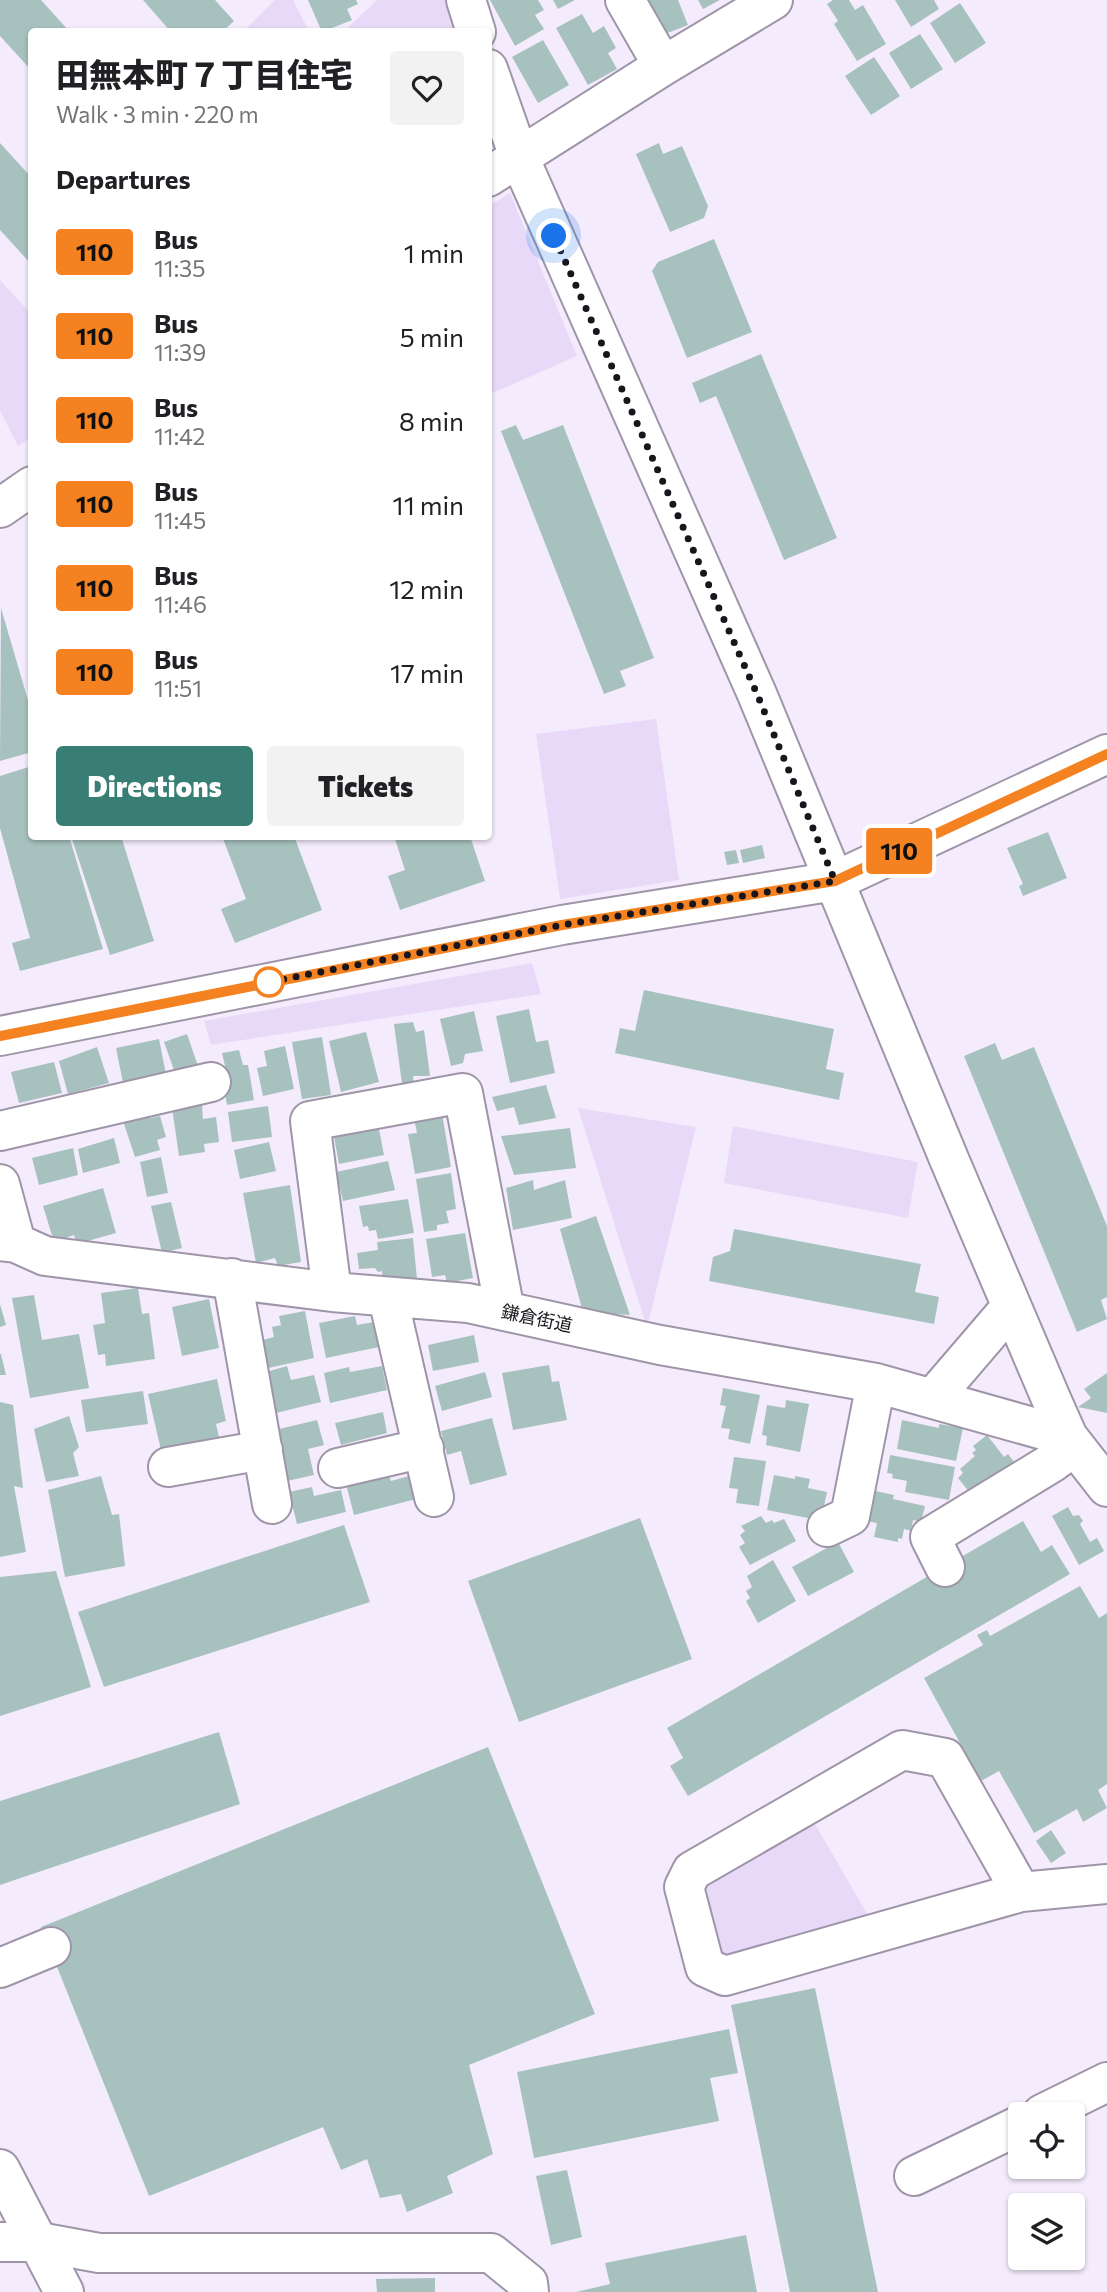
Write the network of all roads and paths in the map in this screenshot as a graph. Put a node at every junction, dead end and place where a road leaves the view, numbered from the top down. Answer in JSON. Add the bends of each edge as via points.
{"nodes":[{"id":1,"x":466,"y":0,"type":"edge"},
{"id":2,"x":625,"y":0,"type":"edge"},
{"id":3,"x":773,"y":0,"type":"edge"},
{"id":4,"x":474,"y":28,"type":"edge"},
{"id":5,"x":663,"y":65,"type":"junction"},
{"id":6,"x":492,"y":94,"type":"edge"},
{"id":7,"x":504,"y":167,"type":"edge"},
{"id":8,"x":28,"y":489,"type":"edge"},
{"id":9,"x":0,"y":508,"type":"edge"},
{"id":10,"x":1107,"y":754,"type":"edge"},
{"id":11,"x":835,"y":881,"type":"junction"},
{"id":12,"x":0,"y":1036,"type":"edge"},
{"id":13,"x":211,"y":1082,"type":"dead end"},
{"id":14,"x":0,"y":1130,"type":"edge"},
{"id":15,"x":0,"y":1184,"type":"edge"},
{"id":16,"x":8,"y":1242,"type":"edge"},
{"id":17,"x":232,"y":1278,"type":"junction"},
{"id":18,"x":332,"y":1292,"type":"junction"},
{"id":19,"x":388,"y":1298,"type":"junction"},
{"id":20,"x":1011,"y":1307,"type":"junction"},
{"id":21,"x":505,"y":1311,"type":"junction"},
{"id":22,"x":876,"y":1383,"type":"junction"},
{"id":23,"x":933,"y":1398,"type":"junction"},
{"id":24,"x":1072,"y":1441,"type":"junction"},
{"id":25,"x":424,"y":1448,"type":"junction"},
{"id":26,"x":262,"y":1450,"type":"junction"},
{"id":27,"x":168,"y":1467,"type":"dead end"},
{"id":28,"x":338,"y":1468,"type":"dead end"},
{"id":29,"x":1107,"y":1487,"type":"edge"},
{"id":30,"x":434,"y":1497,"type":"dead end"},
{"id":31,"x":272,"y":1504,"type":"dead end"},
{"id":32,"x":827,"y":1527,"type":"dead end"},
{"id":33,"x":945,"y":1567,"type":"dead end"},
{"id":34,"x":1107,"y":1884,"type":"edge"},
{"id":35,"x":1021,"y":1892,"type":"junction"},
{"id":36,"x":51,"y":1947,"type":"dead end"},
{"id":37,"x":0,"y":1968,"type":"edge"},
{"id":38,"x":1107,"y":2082,"type":"edge"},
{"id":39,"x":1066,"y":2102,"type":"edge"},
{"id":40,"x":1008,"y":2130,"type":"edge"},
{"id":41,"x":0,"y":2169,"type":"edge"},
{"id":42,"x":914,"y":2176,"type":"dead end"},
{"id":43,"x":0,"y":2242,"type":"edge"},
{"id":44,"x":39,"y":2242,"type":"junction"},
{"id":45,"x":514,"y":2284,"type":"edge"},
{"id":46,"x":64,"y":2292,"type":"edge"}],
"edges":[{"from":1,"to":4,"type":"street"},
{"from":2,"to":5,"type":"street"},
{"from":3,"to":5,"type":"street"},
{"from":5,"to":7,"type":"street"},
{"from":6,"to":7,"type":"street"},
{"from":7,"to":11,"type":"street","via":[[757,694]]},
{"from":8,"to":9,"type":"street"},
{"from":10,"to":11,"type":"street"},
{"from":11,"to":12,"type":"street","via":[[562,925]]},
{"from":11,"to":20,"type":"street"},
{"from":13,"to":14,"type":"street"},
{"from":15,"to":16,"type":"street"},
{"from":16,"to":17,"type":"street","name":"鎌倉街道","via":[[45,1256]]},
{"from":17,"to":18,"type":"street","name":"鎌倉街道"},
{"from":17,"to":26,"type":"street"},
{"from":18,"to":19,"type":"street","name":"鎌倉街道"},
{"from":18,"to":21,"type":"street","via":[[310,1121],[463,1093]]},
{"from":19,"to":21,"type":"street","name":"鎌倉街道","via":[[468,1303]]},
{"from":19,"to":25,"type":"street"},
{"from":20,"to":23,"type":"street"},
{"from":20,"to":24,"type":"street"},
{"from":21,"to":22,"type":"street","name":"鎌倉街道","via":[[660,1345]]},
{"from":22,"to":23,"type":"street","name":"鎌倉街道"},
{"from":22,"to":32,"type":"street","via":[[850,1516]]},
{"from":23,"to":24,"type":"street","name":"鎌倉街道"},
{"from":24,"to":29,"type":"street"},
{"from":24,"to":33,"type":"street","via":[[1053,1462],[930,1537]]},
{"from":25,"to":28,"type":"street"},
{"from":25,"to":30,"type":"street"},
{"from":26,"to":27,"type":"street"},
{"from":26,"to":31,"type":"street"},
{"from":34,"to":35,"type":"street"},
{"from":35,"to":35,"type":"street","via":[[725,1976],[705,1967],[684,1887],[692,1871],[902,1750],[945,1759]]},
{"from":36,"to":37,"type":"street"},
{"from":38,"to":39,"type":"street"},
{"from":40,"to":42,"type":"street"},
{"from":41,"to":44,"type":"street"},
{"from":43,"to":44,"type":"street"},
{"from":44,"to":45,"type":"street","via":[[99,2253],[491,2253]]},
{"from":44,"to":46,"type":"street"}]}
